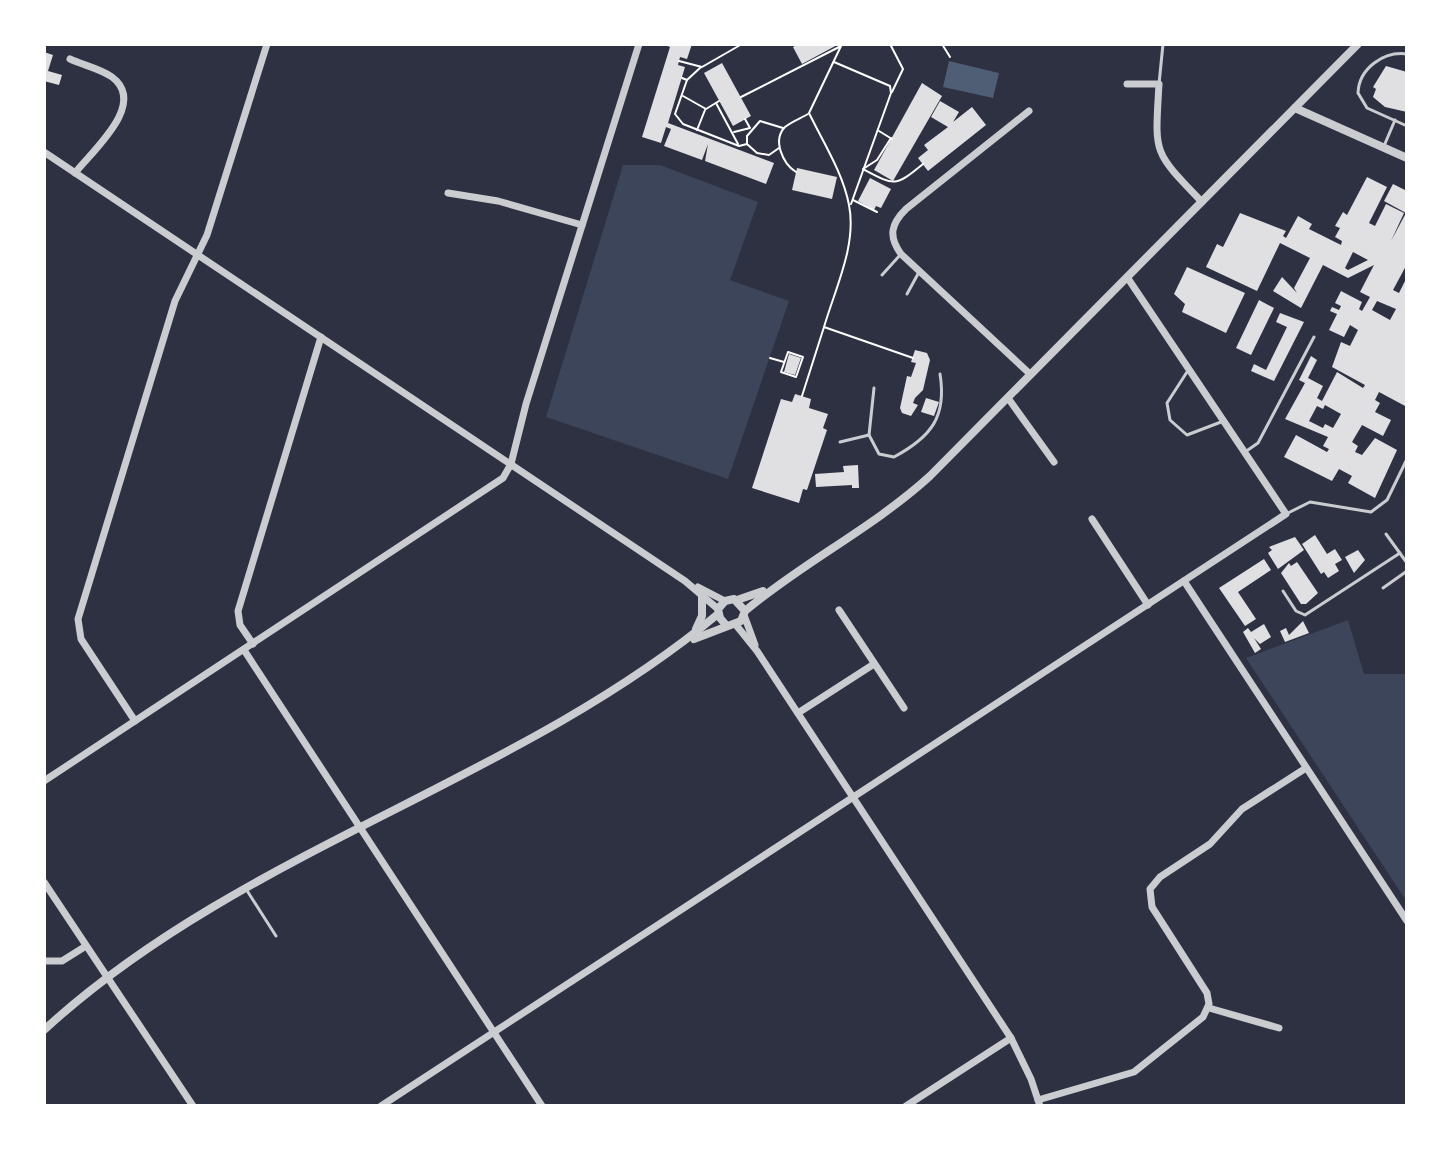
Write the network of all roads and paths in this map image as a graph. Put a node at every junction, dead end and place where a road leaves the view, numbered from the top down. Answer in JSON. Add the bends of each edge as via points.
{"nodes":[{"id":1,"x":267,"y":44,"type":"edge"},
{"id":2,"x":639,"y":44,"type":"edge"},
{"id":3,"x":742,"y":44,"type":"edge"},
{"id":4,"x":890,"y":44,"type":"edge"},
{"id":5,"x":942,"y":44,"type":"edge"},
{"id":6,"x":1163,"y":44,"type":"edge"},
{"id":7,"x":1358,"y":44,"type":"edge"},
{"id":8,"x":842,"y":45,"type":"edge"},
{"id":9,"x":1407,"y":54,"type":"edge"},
{"id":10,"x":950,"y":57,"type":"dead end"},
{"id":11,"x":70,"y":59,"type":"dead end"},
{"id":12,"x":679,"y":61,"type":"dead end"},
{"id":13,"x":833,"y":62,"type":"junction"},
{"id":14,"x":702,"y":67,"type":"junction"},
{"id":15,"x":682,"y":78,"type":"dead end"},
{"id":16,"x":687,"y":80,"type":"junction"},
{"id":17,"x":1127,"y":84,"type":"dead end"},
{"id":18,"x":1159,"y":84,"type":"junction"},
{"id":19,"x":891,"y":93,"type":"junction"},
{"id":20,"x":682,"y":96,"type":"junction"},
{"id":21,"x":741,"y":97,"type":"dead end"},
{"id":22,"x":1295,"y":108,"type":"junction"},
{"id":23,"x":706,"y":109,"type":"junction"},
{"id":24,"x":1029,"y":111,"type":"dead end"},
{"id":25,"x":809,"y":113,"type":"junction"},
{"id":26,"x":745,"y":119,"type":"dead end"},
{"id":27,"x":1395,"y":120,"type":"junction"},
{"id":28,"x":1407,"y":126,"type":"edge"},
{"id":29,"x":750,"y":128,"type":"junction"},
{"id":30,"x":783,"y":128,"type":"junction"},
{"id":31,"x":697,"y":130,"type":"junction"},
{"id":32,"x":878,"y":131,"type":"junction"},
{"id":33,"x":733,"y":132,"type":"junction"},
{"id":34,"x":747,"y":144,"type":"junction"},
{"id":35,"x":739,"y":146,"type":"junction"},
{"id":36,"x":1384,"y":147,"type":"junction"},
{"id":37,"x":779,"y":148,"type":"junction"},
{"id":38,"x":44,"y":152,"type":"edge"},
{"id":39,"x":1407,"y":158,"type":"edge"},
{"id":40,"x":923,"y":164,"type":"dead end"},
{"id":41,"x":863,"y":169,"type":"junction"},
{"id":42,"x":796,"y":172,"type":"dead end"},
{"id":43,"x":75,"y":173,"type":"junction"},
{"id":44,"x":448,"y":193,"type":"dead end"},
{"id":45,"x":852,"y":200,"type":"junction"},
{"id":46,"x":1202,"y":202,"type":"junction"},
{"id":47,"x":850,"y":207,"type":"junction"},
{"id":48,"x":877,"y":212,"type":"dead end"},
{"id":49,"x":582,"y":225,"type":"junction"},
{"id":50,"x":901,"y":254,"type":"junction"},
{"id":51,"x":198,"y":256,"type":"junction"},
{"id":52,"x":919,"y":272,"type":"junction"},
{"id":53,"x":882,"y":275,"type":"dead end"},
{"id":54,"x":1127,"y":277,"type":"junction"},
{"id":55,"x":907,"y":294,"type":"dead end"},
{"id":56,"x":824,"y":327,"type":"junction"},
{"id":57,"x":321,"y":337,"type":"junction"},
{"id":58,"x":1314,"y":337,"type":"dead end"},
{"id":59,"x":770,"y":358,"type":"dead end"},
{"id":60,"x":913,"y":358,"type":"dead end"},
{"id":61,"x":785,"y":363,"type":"junction"},
{"id":62,"x":800,"y":367,"type":"junction"},
{"id":63,"x":1189,"y":369,"type":"junction"},
{"id":64,"x":810,"y":370,"type":"junction"},
{"id":65,"x":940,"y":374,"type":"dead end"},
{"id":66,"x":1030,"y":374,"type":"junction"},
{"id":67,"x":874,"y":388,"type":"dead end"},
{"id":68,"x":802,"y":396,"type":"dead end"},
{"id":69,"x":1008,"y":398,"type":"junction"},
{"id":70,"x":1224,"y":421,"type":"junction"},
{"id":71,"x":869,"y":435,"type":"junction"},
{"id":72,"x":840,"y":442,"type":"dead end"},
{"id":73,"x":1245,"y":452,"type":"junction"},
{"id":74,"x":1407,"y":459,"type":"edge"},
{"id":75,"x":1054,"y":462,"type":"dead end"},
{"id":76,"x":511,"y":464,"type":"junction"},
{"id":77,"x":1286,"y":514,"type":"junction"},
{"id":78,"x":1092,"y":519,"type":"dead end"},
{"id":79,"x":1386,"y":534,"type":"dead end"},
{"id":80,"x":1400,"y":553,"type":"junction"},
{"id":81,"x":1407,"y":563,"type":"edge"},
{"id":82,"x":1407,"y":571,"type":"edge"},
{"id":83,"x":685,"y":581,"type":"junction"},
{"id":84,"x":1184,"y":581,"type":"junction"},
{"id":85,"x":1383,"y":588,"type":"dead end"},
{"id":86,"x":767,"y":590,"type":"junction"},
{"id":87,"x":1283,"y":591,"type":"dead end"},
{"id":88,"x":702,"y":595,"type":"junction"},
{"id":89,"x":737,"y":600,"type":"junction"},
{"id":90,"x":725,"y":601,"type":"junction"},
{"id":91,"x":1148,"y":605,"type":"junction"},
{"id":92,"x":839,"y":610,"type":"dead end"},
{"id":93,"x":718,"y":612,"type":"junction"},
{"id":94,"x":745,"y":613,"type":"junction"},
{"id":95,"x":731,"y":625,"type":"junction"},
{"id":96,"x":687,"y":639,"type":"junction"},
{"id":97,"x":253,"y":644,"type":"junction"},
{"id":98,"x":244,"y":650,"type":"junction"},
{"id":99,"x":757,"y":651,"type":"junction"},
{"id":100,"x":874,"y":664,"type":"junction"},
{"id":101,"x":904,"y":708,"type":"dead end"},
{"id":102,"x":798,"y":713,"type":"junction"},
{"id":103,"x":135,"y":721,"type":"junction"},
{"id":104,"x":1306,"y":768,"type":"junction"},
{"id":105,"x":44,"y":781,"type":"edge"},
{"id":106,"x":853,"y":797,"type":"junction"},
{"id":107,"x":359,"y":826,"type":"junction"},
{"id":108,"x":44,"y":882,"type":"edge"},
{"id":109,"x":246,"y":889,"type":"junction"},
{"id":110,"x":47,"y":895,"type":"edge"},
{"id":111,"x":1407,"y":921,"type":"edge"},
{"id":112,"x":276,"y":936,"type":"dead end"},
{"id":113,"x":86,"y":946,"type":"junction"},
{"id":114,"x":44,"y":961,"type":"edge"},
{"id":115,"x":107,"y":977,"type":"junction"},
{"id":116,"x":1209,"y":1008,"type":"junction"},
{"id":117,"x":1279,"y":1028,"type":"dead end"},
{"id":118,"x":44,"y":1030,"type":"edge"},
{"id":119,"x":494,"y":1032,"type":"junction"},
{"id":120,"x":1011,"y":1038,"type":"junction"},
{"id":121,"x":1039,"y":1103,"type":"edge"},
{"id":122,"x":193,"y":1106,"type":"edge"},
{"id":123,"x":381,"y":1106,"type":"edge"},
{"id":124,"x":542,"y":1106,"type":"edge"},
{"id":125,"x":906,"y":1106,"type":"edge"}],
"edges":[{"from":1,"to":51,"type":"street"},
{"from":2,"to":49,"type":"street"},
{"from":3,"to":14,"type":"path"},
{"from":4,"to":19,"type":"path","via":[[903,69]]},
{"from":5,"to":10,"type":"path"},
{"from":6,"to":18,"type":"lane"},
{"from":7,"to":22,"type":"street"},
{"from":8,"to":13,"type":"path"},
{"from":8,"to":21,"type":"path"},
{"from":9,"to":27,"type":"lane","via":[[1380,58],[1358,86],[1363,104]]},
{"from":11,"to":43,"type":"street","via":[[114,79],[124,103],[117,122]]},
{"from":12,"to":14,"type":"path"},
{"from":13,"to":19,"type":"path","via":[[882,80]]},
{"from":13,"to":25,"type":"path"},
{"from":14,"to":16,"type":"path"},
{"from":15,"to":16,"type":"path"},
{"from":16,"to":20,"type":"path"},
{"from":17,"to":18,"type":"street"},
{"from":18,"to":46,"type":"street","via":[[1160,156]]},
{"from":19,"to":32,"type":"path"},
{"from":20,"to":23,"type":"path"},
{"from":20,"to":31,"type":"path","via":[[675,114]]},
{"from":22,"to":36,"type":"street"},
{"from":22,"to":46,"type":"street"},
{"from":23,"to":31,"type":"path"},
{"from":23,"to":33,"type":"path","via":[[718,102]]},
{"from":24,"to":50,"type":"street","via":[[898,217],[891,234]]},
{"from":25,"to":30,"type":"path"},
{"from":25,"to":47,"type":"path"},
{"from":26,"to":29,"type":"path"},
{"from":27,"to":28,"type":"lane"},
{"from":27,"to":36,"type":"lane"},
{"from":29,"to":30,"type":"path","via":[[760,121]]},
{"from":29,"to":33,"type":"path"},
{"from":29,"to":34,"type":"path"},
{"from":30,"to":37,"type":"path"},
{"from":31,"to":35,"type":"path"},
{"from":32,"to":41,"type":"path"},
{"from":32,"to":41,"type":"path","via":[[891,138],[877,160]]},
{"from":33,"to":35,"type":"path"},
{"from":34,"to":35,"type":"path"},
{"from":34,"to":37,"type":"path","via":[[769,155]]},
{"from":36,"to":39,"type":"street"},
{"from":37,"to":42,"type":"path"},
{"from":38,"to":43,"type":"street"},
{"from":40,"to":41,"type":"path","via":[[892,184]]},
{"from":41,"to":45,"type":"path"},
{"from":43,"to":51,"type":"street"},
{"from":44,"to":49,"type":"street"},
{"from":45,"to":47,"type":"path"},
{"from":45,"to":48,"type":"path"},
{"from":46,"to":54,"type":"street"},
{"from":47,"to":56,"type":"path","via":[[850,242]]},
{"from":49,"to":76,"type":"street"},
{"from":50,"to":52,"type":"street"},
{"from":50,"to":53,"type":"lane"},
{"from":51,"to":57,"type":"street"},
{"from":51,"to":103,"type":"street","via":[[175,301],[78,619],[81,639]]},
{"from":52,"to":55,"type":"lane"},
{"from":52,"to":66,"type":"street"},
{"from":54,"to":63,"type":"street"},
{"from":54,"to":66,"type":"street"},
{"from":56,"to":60,"type":"path"},
{"from":56,"to":64,"type":"path"},
{"from":57,"to":76,"type":"street"},
{"from":57,"to":97,"type":"street","via":[[238,611]]},
{"from":58,"to":73,"type":"lane","via":[[1258,443]]},
{"from":59,"to":61,"type":"path"},
{"from":61,"to":62,"type":"path","via":[[781,372],[796,377]]},
{"from":61,"to":62,"type":"path","via":[[788,352],[803,357]]},
{"from":62,"to":64,"type":"path"},
{"from":63,"to":70,"type":"street"},
{"from":63,"to":70,"type":"lane","via":[[1167,403],[1174,427],[1187,435]]},
{"from":64,"to":68,"type":"path"},
{"from":65,"to":71,"type":"lane","via":[[942,407],[922,439],[886,457]]},
{"from":66,"to":69,"type":"street"},
{"from":67,"to":71,"type":"lane"},
{"from":69,"to":75,"type":"street"},
{"from":69,"to":86,"type":"street","via":[[902,500]]},
{"from":70,"to":73,"type":"street"},
{"from":71,"to":72,"type":"lane"},
{"from":73,"to":77,"type":"street"},
{"from":74,"to":77,"type":"lane","via":[[1387,500],[1371,512],[1310,502]]},
{"from":76,"to":83,"type":"street"},
{"from":76,"to":97,"type":"street","via":[[498,482]]},
{"from":77,"to":84,"type":"street"},
{"from":78,"to":91,"type":"street"},
{"from":79,"to":80,"type":"lane"},
{"from":80,"to":81,"type":"lane"},
{"from":80,"to":87,"type":"lane","via":[[1305,615]]},
{"from":82,"to":85,"type":"lane"},
{"from":83,"to":88,"type":"street"},
{"from":83,"to":90,"type":"street"},
{"from":84,"to":91,"type":"street"},
{"from":84,"to":104,"type":"street"},
{"from":86,"to":89,"type":"street"},
{"from":86,"to":94,"type":"street"},
{"from":88,"to":93,"type":"street"},
{"from":88,"to":96,"type":"street","via":[[702,616]]},
{"from":89,"to":90,"type":"street"},
{"from":89,"to":94,"type":"street"},
{"from":90,"to":93,"type":"street"},
{"from":91,"to":106,"type":"street"},
{"from":92,"to":100,"type":"street"},
{"from":93,"to":95,"type":"street"},
{"from":93,"to":96,"type":"street"},
{"from":94,"to":95,"type":"street"},
{"from":94,"to":99,"type":"street"},
{"from":95,"to":96,"type":"street"},
{"from":95,"to":99,"type":"street"},
{"from":96,"to":107,"type":"street","via":[[509,750]]},
{"from":97,"to":98,"type":"street"},
{"from":98,"to":103,"type":"street"},
{"from":98,"to":107,"type":"street"},
{"from":99,"to":102,"type":"street"},
{"from":100,"to":101,"type":"street"},
{"from":100,"to":102,"type":"street"},
{"from":102,"to":106,"type":"street"},
{"from":103,"to":105,"type":"street"},
{"from":104,"to":111,"type":"street"},
{"from":104,"to":116,"type":"street","via":[[1242,809],[1210,844],[1150,889],[1152,907],[1207,993]]},
{"from":106,"to":119,"type":"street"},
{"from":106,"to":120,"type":"street"},
{"from":107,"to":109,"type":"street"},
{"from":107,"to":119,"type":"street"},
{"from":108,"to":110,"type":"street"},
{"from":109,"to":112,"type":"lane"},
{"from":109,"to":115,"type":"street","via":[[153,943]]},
{"from":110,"to":113,"type":"street"},
{"from":113,"to":114,"type":"street","via":[[62,961]]},
{"from":113,"to":115,"type":"street"},
{"from":115,"to":118,"type":"street"},
{"from":115,"to":122,"type":"street"},
{"from":116,"to":117,"type":"street"},
{"from":116,"to":121,"type":"street","via":[[1134,1072]]},
{"from":119,"to":123,"type":"street"},
{"from":119,"to":124,"type":"street"},
{"from":120,"to":121,"type":"street"},
{"from":120,"to":125,"type":"street"}]}
